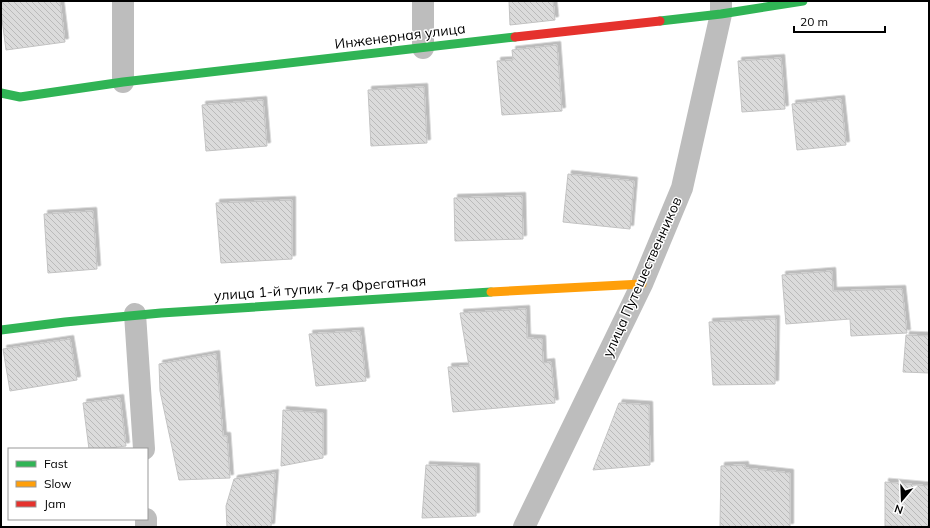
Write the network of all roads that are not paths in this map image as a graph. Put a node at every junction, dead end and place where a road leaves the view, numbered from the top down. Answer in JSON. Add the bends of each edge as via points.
{"nodes":[{"id":1,"x":123,"y":1,"type":"edge"},
{"id":2,"x":423,"y":1,"type":"edge"},
{"id":3,"x":803,"y":1,"type":"edge"},
{"id":4,"x":721,"y":7,"type":"edge"},
{"id":5,"x":423,"y":48,"type":"junction"},
{"id":6,"x":123,"y":82,"type":"junction"},
{"id":7,"x":1,"y":94,"type":"edge"},
{"id":8,"x":642,"y":284,"type":"junction"},
{"id":9,"x":135,"y":314,"type":"junction"},
{"id":10,"x":1,"y":330,"type":"edge"},
{"id":11,"x":144,"y":448,"type":"edge"},
{"id":12,"x":524,"y":527,"type":"edge"}],
"edges":[{"from":1,"to":6,"type":"street"},
{"from":2,"to":5,"type":"street"},
{"from":3,"to":4,"type":"street","name":"Инженерная улица"},
{"from":4,"to":5,"type":"street","name":"Инженерная улица"},
{"from":4,"to":8,"type":"street","name":"улица Путешественников","via":[[682,188]]},
{"from":5,"to":6,"type":"street","name":"Инженерная улица"},
{"from":6,"to":7,"type":"street","name":"Инженерная улица","via":[[20,97]]},
{"from":8,"to":9,"type":"street","name":"улица 1-й тупик 7-я Фрегатная"},
{"from":8,"to":12,"type":"street","name":"улица Путешественников"},
{"from":9,"to":10,"type":"street","name":"улица 1-й тупик 7-я Фрегатная"},
{"from":9,"to":11,"type":"street"}]}
